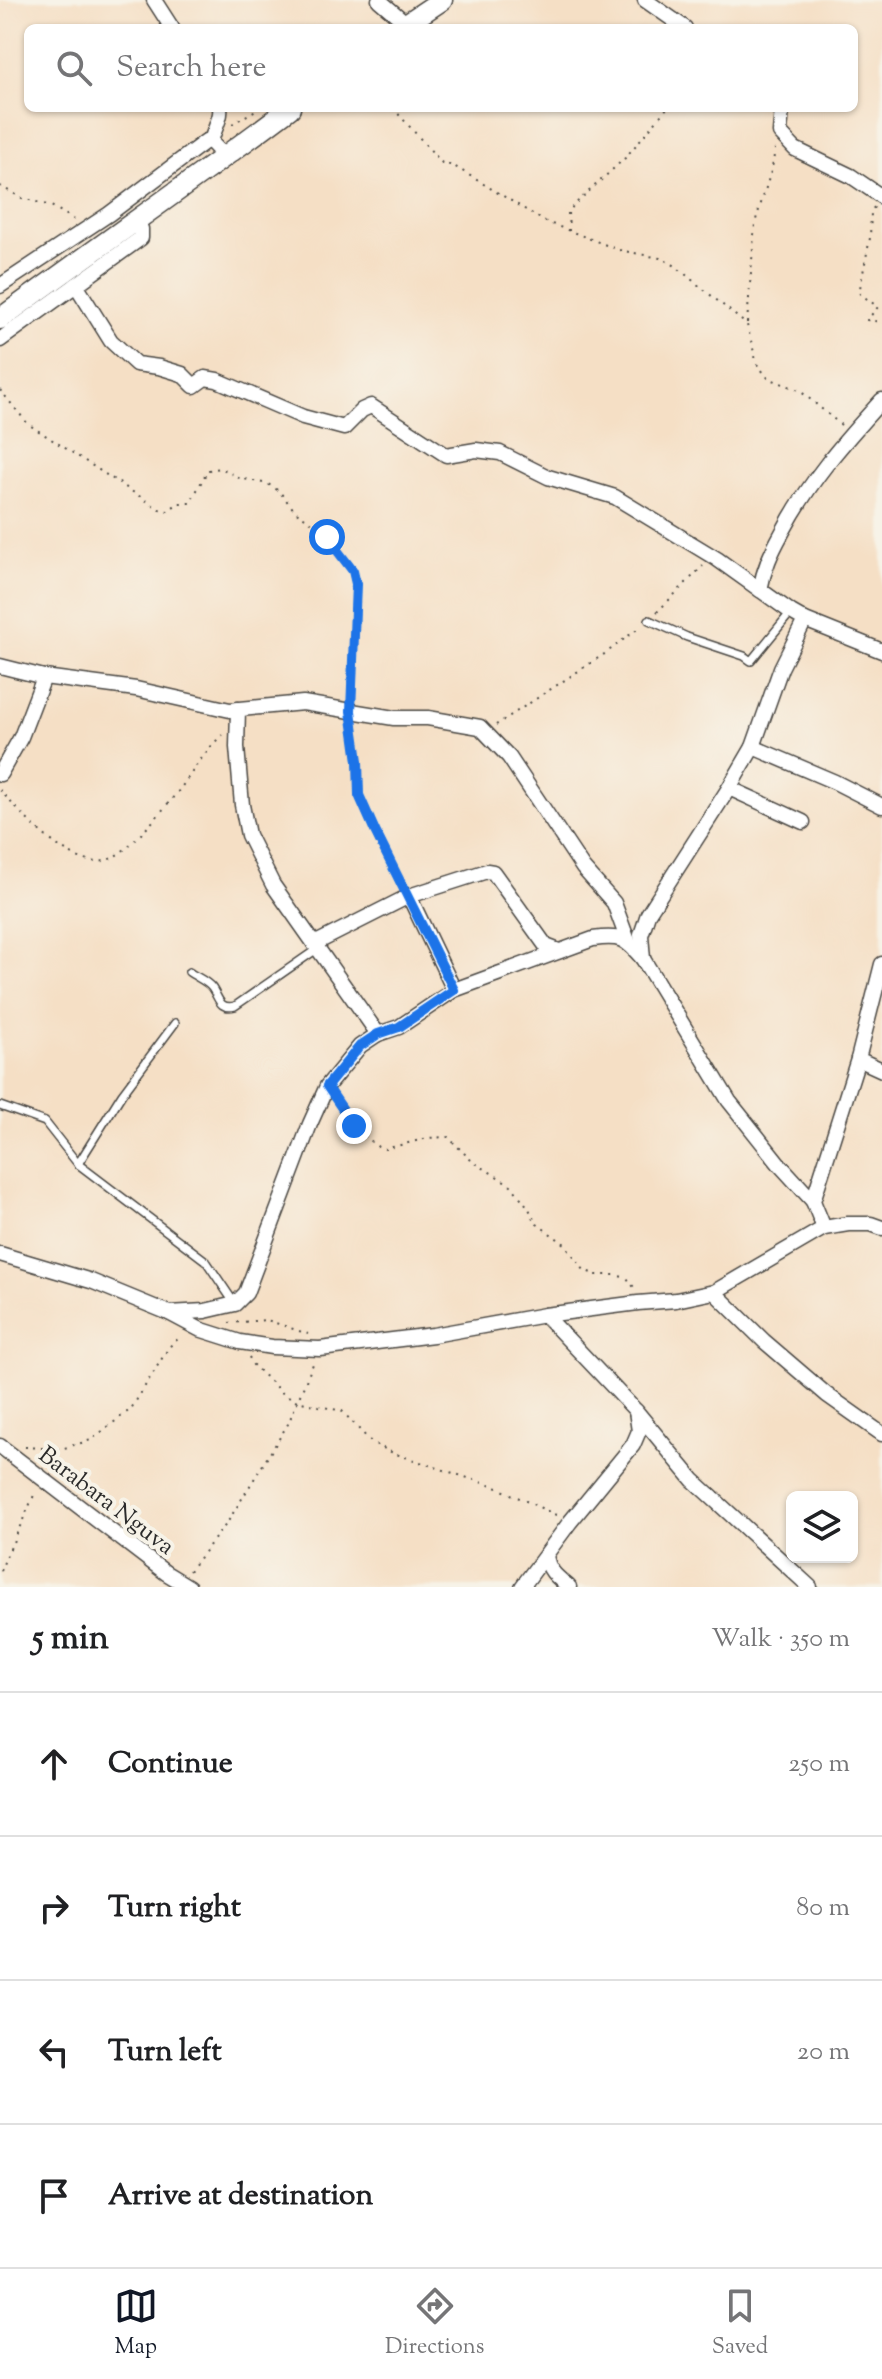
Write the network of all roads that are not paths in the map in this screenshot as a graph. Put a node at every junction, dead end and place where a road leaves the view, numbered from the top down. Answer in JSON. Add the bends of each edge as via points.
{"nodes":[{"id":1,"x":154,"y":0,"type":"edge"},
{"id":2,"x":379,"y":0,"type":"edge"},
{"id":3,"x":442,"y":0,"type":"edge"},
{"id":4,"x":645,"y":0,"type":"edge"},
{"id":5,"x":169,"y":24,"type":"edge"},
{"id":6,"x":402,"y":24,"type":"edge"},
{"id":7,"x":407,"y":24,"type":"edge"},
{"id":8,"x":679,"y":24,"type":"edge"},
{"id":9,"x":221,"y":112,"type":"edge"},
{"id":10,"x":285,"y":112,"type":"edge"},
{"id":11,"x":782,"y":112,"type":"edge"},
{"id":12,"x":212,"y":138,"type":"junction"},
{"id":13,"x":225,"y":157,"type":"junction"},
{"id":14,"x":881,"y":196,"type":"edge"},
{"id":15,"x":137,"y":219,"type":"junction"},
{"id":16,"x":76,"y":285,"type":"junction"},
{"id":17,"x":0,"y":286,"type":"edge"},
{"id":18,"x":0,"y":319,"type":"edge"},
{"id":19,"x":0,"y":340,"type":"edge"},
{"id":20,"x":882,"y":400,"type":"edge"},
{"id":21,"x":760,"y":590,"type":"junction"},
{"id":22,"x":791,"y":612,"type":"junction"},
{"id":23,"x":649,"y":620,"type":"road end"},
{"id":24,"x":805,"y":620,"type":"junction"},
{"id":25,"x":882,"y":651,"type":"edge"},
{"id":26,"x":0,"y":666,"type":"edge"},
{"id":27,"x":44,"y":677,"type":"junction"},
{"id":28,"x":238,"y":715,"type":"junction"},
{"id":29,"x":753,"y":747,"type":"junction"},
{"id":30,"x":0,"y":774,"type":"edge"},
{"id":31,"x":729,"y":788,"type":"junction"},
{"id":32,"x":882,"y":806,"type":"edge"},
{"id":33,"x":803,"y":822,"type":"dead end"},
{"id":34,"x":409,"y":896,"type":"junction"},
{"id":35,"x":648,"y":914,"type":"junction"},
{"id":36,"x":625,"y":934,"type":"junction"},
{"id":37,"x":316,"y":947,"type":"junction"},
{"id":38,"x":559,"y":951,"type":"junction"},
{"id":39,"x":643,"y":959,"type":"junction"},
{"id":40,"x":882,"y":964,"type":"edge"},
{"id":41,"x":189,"y":972,"type":"dead end"},
{"id":42,"x":454,"y":990,"type":"junction"},
{"id":43,"x":879,"y":991,"type":"edge"},
{"id":44,"x":175,"y":1023,"type":"dead end"},
{"id":45,"x":378,"y":1034,"type":"junction"},
{"id":46,"x":858,"y":1059,"type":"junction"},
{"id":47,"x":882,"y":1070,"type":"edge"},
{"id":48,"x":0,"y":1106,"type":"edge"},
{"id":49,"x":78,"y":1164,"type":"junction"},
{"id":50,"x":813,"y":1201,"type":"junction"},
{"id":51,"x":824,"y":1228,"type":"junction"},
{"id":52,"x":882,"y":1228,"type":"edge"},
{"id":53,"x":0,"y":1254,"type":"edge"},
{"id":54,"x":714,"y":1292,"type":"junction"},
{"id":55,"x":235,"y":1304,"type":"junction"},
{"id":56,"x":169,"y":1313,"type":"junction"},
{"id":57,"x":545,"y":1315,"type":"junction"},
{"id":58,"x":636,"y":1411,"type":"junction"},
{"id":59,"x":882,"y":1434,"type":"edge"},
{"id":60,"x":8,"y":1446,"type":"edge"},
{"id":61,"x":546,"y":1555,"type":"junction"},
{"id":62,"x":533,"y":1572,"type":"junction"},
{"id":63,"x":553,"y":1574,"type":"junction"},
{"id":64,"x":166,"y":1580,"type":"edge"},
{"id":65,"x":185,"y":1584,"type":"edge"},
{"id":66,"x":522,"y":1587,"type":"edge"},
{"id":67,"x":569,"y":1587,"type":"edge"},
{"id":68,"x":810,"y":1587,"type":"edge"}],
"edges":[{"from":1,"to":5,"type":"street"},
{"from":2,"to":6,"type":"street"},
{"from":3,"to":7,"type":"main road"},
{"from":4,"to":8,"type":"street"},
{"from":9,"to":12,"type":"street"},
{"from":10,"to":13,"type":"main road"},
{"from":11,"to":14,"type":"street","via":[[780,133],[795,149]]},
{"from":12,"to":13,"type":"street"},
{"from":12,"to":17,"type":"street"},
{"from":13,"to":15,"type":"main road"},
{"from":15,"to":16,"type":"street","via":[[141,238]]},
{"from":15,"to":18,"type":"main road"},
{"from":16,"to":19,"type":"street"},
{"from":16,"to":21,"type":"street","via":[[111,341],[136,364],[182,374],[194,386],[205,378],[217,380],[303,417],[344,428],[371,406],[446,455],[500,453],[548,477],[615,497]]},
{"from":20,"to":21,"type":"street","via":[[800,499],[764,567]]},
{"from":21,"to":22,"type":"street"},
{"from":22,"to":23,"type":"lane","via":[[751,661]]},
{"from":22,"to":24,"type":"street"},
{"from":24,"to":25,"type":"street"},
{"from":24,"to":29,"type":"street","via":[[781,668]]},
{"from":26,"to":27,"type":"street"},
{"from":27,"to":28,"type":"street","via":[[136,689]]},
{"from":27,"to":30,"type":"street"},
{"from":28,"to":36,"type":"street","via":[[303,703],[480,727],[509,757],[583,868],[614,903]]},
{"from":28,"to":37,"type":"street","via":[[248,835],[273,885]]},
{"from":29,"to":31,"type":"street"},
{"from":29,"to":32,"type":"street"},
{"from":31,"to":33,"type":"street"},
{"from":31,"to":35,"type":"street"},
{"from":34,"to":37,"type":"street"},
{"from":34,"to":38,"type":"street","via":[[493,872],[546,946]]},
{"from":34,"to":42,"type":"street"},
{"from":35,"to":36,"type":"street"},
{"from":35,"to":39,"type":"street","via":[[641,935]]},
{"from":36,"to":38,"type":"street"},
{"from":36,"to":39,"type":"street"},
{"from":37,"to":41,"type":"lane","via":[[228,1008],[219,1003],[211,986]]},
{"from":37,"to":45,"type":"street"},
{"from":38,"to":42,"type":"street"},
{"from":39,"to":50,"type":"street","via":[[729,1101]]},
{"from":40,"to":43,"type":"street"},
{"from":42,"to":45,"type":"street","via":[[399,1027]]},
{"from":43,"to":46,"type":"street"},
{"from":44,"to":49,"type":"lane"},
{"from":45,"to":55,"type":"street","via":[[360,1046],[327,1086],[246,1293]]},
{"from":46,"to":47,"type":"street"},
{"from":46,"to":50,"type":"street"},
{"from":48,"to":49,"type":"lane","via":[[45,1122]]},
{"from":49,"to":55,"type":"lane","via":[[206,1261]]},
{"from":50,"to":51,"type":"street"},
{"from":51,"to":52,"type":"street"},
{"from":51,"to":54,"type":"street"},
{"from":53,"to":56,"type":"street","via":[[91,1281]]},
{"from":54,"to":57,"type":"street"},
{"from":54,"to":59,"type":"street","via":[[827,1395]]},
{"from":55,"to":56,"type":"street"},
{"from":56,"to":57,"type":"street","via":[[240,1342],[323,1348]]},
{"from":57,"to":58,"type":"street"},
{"from":58,"to":61,"type":"street","via":[[639,1431],[633,1445]]},
{"from":58,"to":68,"type":"street","via":[[693,1480]]},
{"from":60,"to":64,"type":"street","name":"Barabara Nguva"},
{"from":61,"to":62,"type":"street"},
{"from":61,"to":63,"type":"street"},
{"from":62,"to":63,"type":"street"},
{"from":62,"to":66,"type":"street"},
{"from":63,"to":67,"type":"street"},
{"from":64,"to":65,"type":"street","name":"Barabara Nguva"}]}
